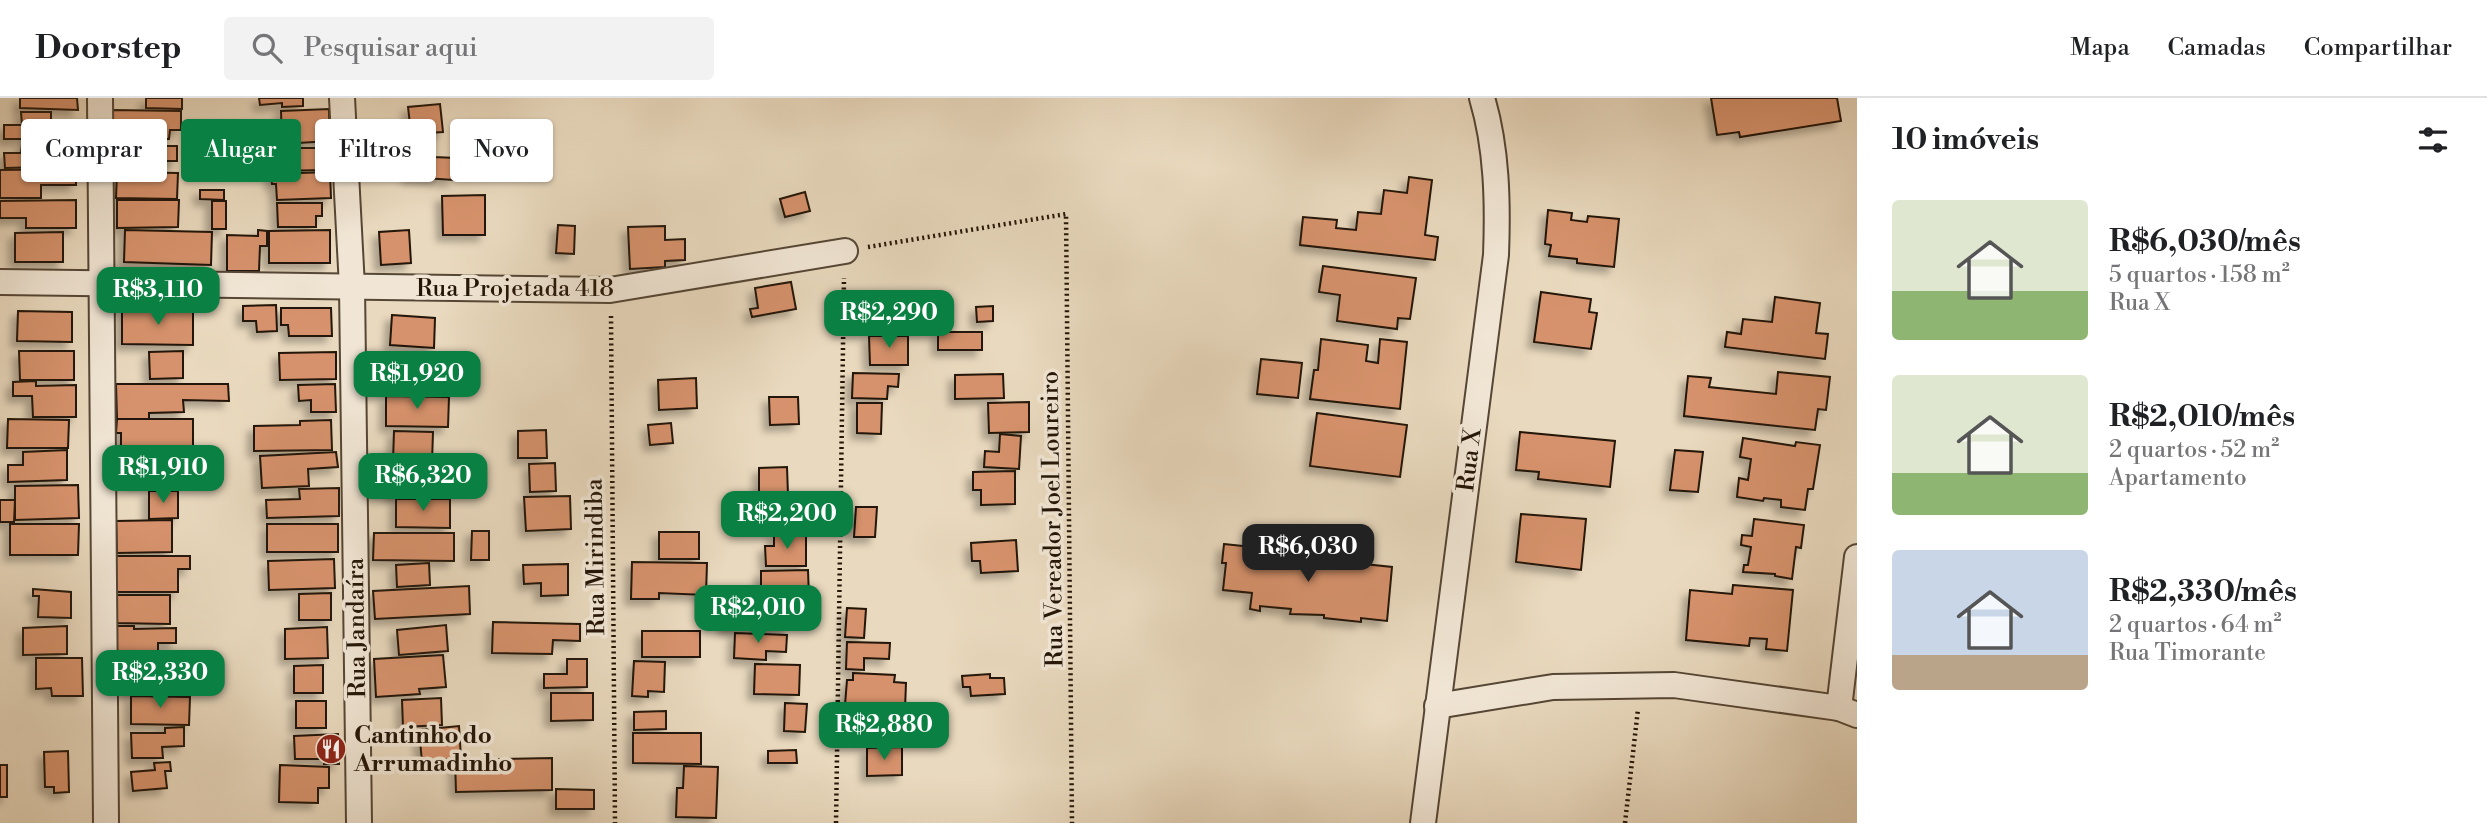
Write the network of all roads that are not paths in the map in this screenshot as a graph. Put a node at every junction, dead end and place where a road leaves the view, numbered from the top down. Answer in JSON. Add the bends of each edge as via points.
{"nodes":[{"id":1,"x":100,"y":98,"type":"edge"},
{"id":2,"x":342,"y":98,"type":"edge"},
{"id":3,"x":1488,"y":100,"type":"edge"},
{"id":4,"x":845,"y":251,"type":"road end"},
{"id":5,"x":0,"y":282,"type":"edge"},
{"id":6,"x":102,"y":282,"type":"junction"},
{"id":7,"x":352,"y":287,"type":"junction"},
{"id":8,"x":1857,"y":557,"type":"edge"},
{"id":9,"x":1437,"y":706,"type":"junction"},
{"id":10,"x":1848,"y":711,"type":"edge"},
{"id":11,"x":106,"y":823,"type":"edge"},
{"id":12,"x":359,"y":823,"type":"edge"},
{"id":13,"x":1423,"y":823,"type":"edge"}],
"edges":[{"from":1,"to":6,"type":"street"},
{"from":2,"to":7,"type":"street","name":"Rua Jandaíra"},
{"from":3,"to":9,"type":"street","name":"Rua X","via":[[1497,199],[1496,255]]},
{"from":4,"to":7,"type":"street","name":"Rua Projetada 418","via":[[610,290]]},
{"from":5,"to":6,"type":"street","name":"Rua Projetada 418"},
{"from":6,"to":7,"type":"street","name":"Rua Projetada 418"},
{"from":6,"to":11,"type":"street"},
{"from":7,"to":12,"type":"street","name":"Rua Jandaíra"},
{"from":8,"to":10,"type":"street"},
{"from":9,"to":10,"type":"street","via":[[1553,687],[1674,685]]},
{"from":9,"to":13,"type":"street","name":"Rua X"}]}
